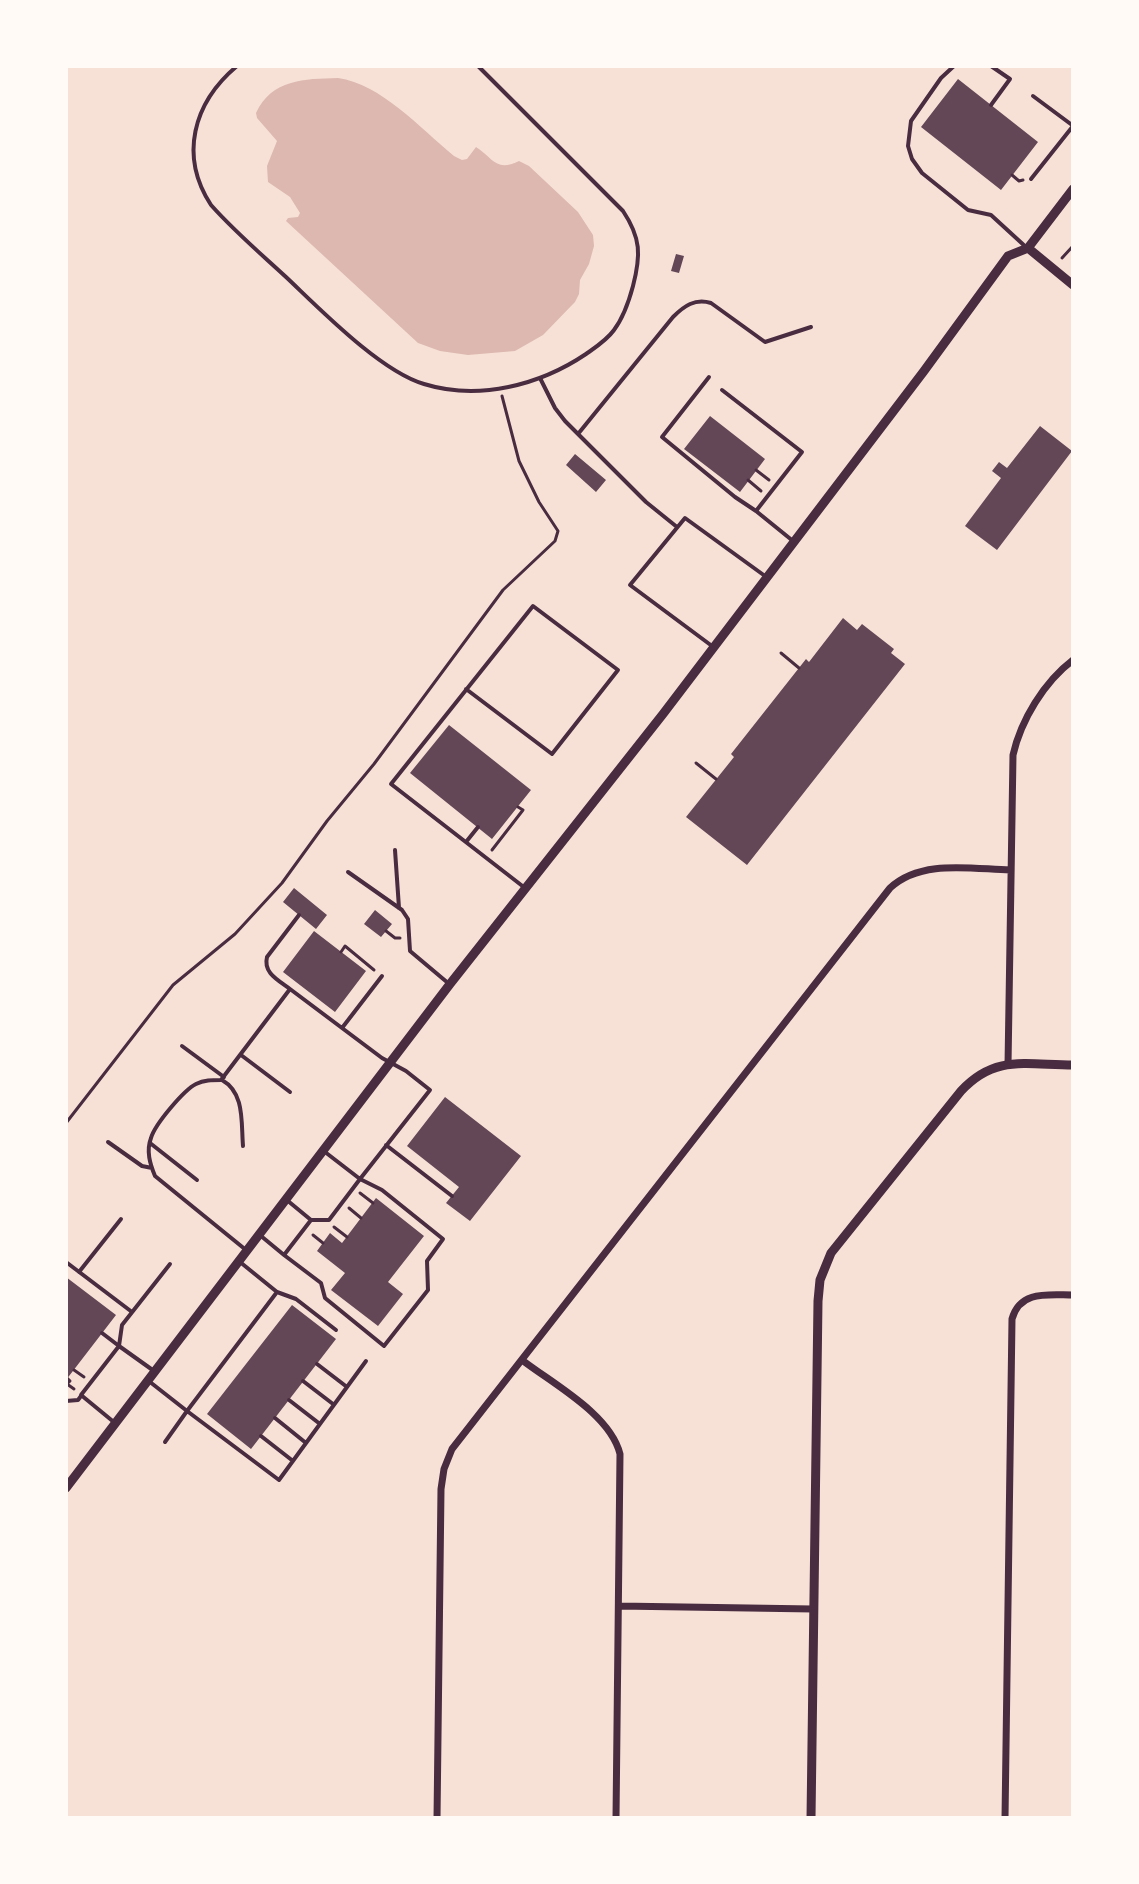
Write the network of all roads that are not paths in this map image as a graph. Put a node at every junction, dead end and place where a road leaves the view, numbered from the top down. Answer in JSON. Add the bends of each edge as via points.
{"nodes":[{"id":1,"x":237,"y":66,"type":"edge"},
{"id":2,"x":478,"y":66,"type":"edge"},
{"id":3,"x":954,"y":66,"type":"edge"},
{"id":4,"x":991,"y":66,"type":"edge"},
{"id":5,"x":1033,"y":96,"type":"dead end"},
{"id":6,"x":991,"y":105,"type":"dead end"},
{"id":7,"x":1073,"y":126,"type":"edge"},
{"id":8,"x":1031,"y":179,"type":"dead end"},
{"id":9,"x":1073,"y":189,"type":"edge"},
{"id":10,"x":1028,"y":248,"type":"junction"},
{"id":11,"x":1073,"y":285,"type":"edge"},
{"id":12,"x":811,"y":327,"type":"dead end"},
{"id":13,"x":709,"y":377,"type":"dead end"},
{"id":14,"x":540,"y":378,"type":"junction"},
{"id":15,"x":722,"y":390,"type":"dead end"},
{"id":16,"x":578,"y":434,"type":"junction"},
{"id":17,"x":756,"y":511,"type":"junction"},
{"id":18,"x":677,"y":527,"type":"junction"},
{"id":19,"x":793,"y":541,"type":"junction"},
{"id":20,"x":767,"y":577,"type":"junction"},
{"id":21,"x":714,"y":647,"type":"junction"},
{"id":22,"x":1073,"y":660,"type":"edge"},
{"id":23,"x":466,"y":689,"type":"junction"},
{"id":24,"x":478,"y":827,"type":"dead end"},
{"id":25,"x":466,"y":842,"type":"junction"},
{"id":26,"x":395,"y":850,"type":"dead end"},
{"id":27,"x":1010,"y":870,"type":"junction"},
{"id":28,"x":348,"y":872,"type":"dead end"},
{"id":29,"x":527,"y":889,"type":"junction"},
{"id":30,"x":399,"y":908,"type":"junction"},
{"id":31,"x":299,"y":915,"type":"dead end"},
{"id":32,"x":382,"y":976,"type":"dead end"},
{"id":33,"x":450,"y":984,"type":"junction"},
{"id":34,"x":290,"y":989,"type":"junction"},
{"id":35,"x":342,"y":1028,"type":"junction"},
{"id":36,"x":182,"y":1046,"type":"dead end"},
{"id":37,"x":240,"y":1055,"type":"junction"},
{"id":38,"x":390,"y":1063,"type":"junction"},
{"id":39,"x":1008,"y":1065,"type":"junction"},
{"id":40,"x":1073,"y":1065,"type":"edge"},
{"id":41,"x":223,"y":1078,"type":"junction"},
{"id":42,"x":290,"y":1092,"type":"dead end"},
{"id":43,"x":108,"y":1142,"type":"dead end"},
{"id":44,"x":150,"y":1143,"type":"junction"},
{"id":45,"x":386,"y":1145,"type":"junction"},
{"id":46,"x":243,"y":1146,"type":"dead end"},
{"id":47,"x":323,"y":1151,"type":"junction"},
{"id":48,"x":152,"y":1168,"type":"junction"},
{"id":49,"x":360,"y":1179,"type":"junction"},
{"id":50,"x":197,"y":1180,"type":"dead end"},
{"id":51,"x":452,"y":1196,"type":"dead end"},
{"id":52,"x":286,"y":1200,"type":"junction"},
{"id":53,"x":121,"y":1219,"type":"dead end"},
{"id":54,"x":311,"y":1220,"type":"junction"},
{"id":55,"x":258,"y":1235,"type":"junction"},
{"id":56,"x":246,"y":1250,"type":"junction"},
{"id":57,"x":284,"y":1255,"type":"junction"},
{"id":58,"x":238,"y":1260,"type":"junction"},
{"id":59,"x":170,"y":1264,"type":"dead end"},
{"id":60,"x":67,"y":1265,"type":"edge"},
{"id":61,"x":79,"y":1272,"type":"junction"},
{"id":62,"x":277,"y":1292,"type":"junction"},
{"id":63,"x":1073,"y":1295,"type":"edge"},
{"id":64,"x":132,"y":1312,"type":"junction"},
{"id":65,"x":336,"y":1330,"type":"dead end"},
{"id":66,"x":102,"y":1333,"type":"dead end"},
{"id":67,"x":119,"y":1346,"type":"junction"},
{"id":68,"x":522,"y":1360,"type":"junction"},
{"id":69,"x":366,"y":1361,"type":"dead end"},
{"id":70,"x":317,"y":1364,"type":"dead end"},
{"id":71,"x":150,"y":1376,"type":"junction"},
{"id":72,"x":303,"y":1381,"type":"dead end"},
{"id":73,"x":347,"y":1387,"type":"junction"},
{"id":74,"x":81,"y":1395,"type":"junction"},
{"id":75,"x":289,"y":1400,"type":"dead end"},
{"id":76,"x":66,"y":1401,"type":"edge"},
{"id":77,"x":334,"y":1405,"type":"junction"},
{"id":78,"x":187,"y":1411,"type":"junction"},
{"id":79,"x":275,"y":1418,"type":"dead end"},
{"id":80,"x":115,"y":1423,"type":"junction"},
{"id":81,"x":320,"y":1424,"type":"junction"},
{"id":82,"x":261,"y":1436,"type":"dead end"},
{"id":83,"x":165,"y":1442,"type":"dead end"},
{"id":84,"x":306,"y":1443,"type":"junction"},
{"id":85,"x":293,"y":1461,"type":"junction"},
{"id":86,"x":66,"y":1488,"type":"edge"},
{"id":87,"x":619,"y":1606,"type":"junction"},
{"id":88,"x":813,"y":1609,"type":"junction"},
{"id":89,"x":437,"y":1818,"type":"edge"},
{"id":90,"x":616,"y":1818,"type":"edge"},
{"id":91,"x":811,"y":1818,"type":"edge"},
{"id":92,"x":1005,"y":1818,"type":"edge"}],
"edges":[{"from":1,"to":14,"type":"lane","via":[[216,87],[193,132],[194,166],[211,205],[315,304],[399,374],[442,389],[501,389]]},
{"from":2,"to":14,"type":"lane","via":[[610,197],[636,233],[635,276],[614,330],[578,359]]},
{"from":3,"to":10,"type":"lane","via":[[911,121],[912,159],[968,210],[991,215]]},
{"from":4,"to":6,"type":"lane","via":[[1010,79]]},
{"from":5,"to":7,"type":"lane"},
{"from":7,"to":8,"type":"lane"},
{"from":9,"to":10,"type":"street"},
{"from":10,"to":11,"type":"street"},
{"from":10,"to":19,"type":"street","via":[[1008,256]]},
{"from":12,"to":16,"type":"lane","via":[[765,342],[711,303],[689,304]]},
{"from":13,"to":17,"type":"lane","via":[[662,437]]},
{"from":14,"to":16,"type":"lane","via":[[555,408]]},
{"from":15,"to":17,"type":"lane","via":[[802,452]]},
{"from":16,"to":18,"type":"lane"},
{"from":17,"to":19,"type":"lane"},
{"from":18,"to":20,"type":"lane","via":[[685,518]]},
{"from":18,"to":21,"type":"lane","via":[[630,585]]},
{"from":19,"to":20,"type":"street"},
{"from":20,"to":21,"type":"street"},
{"from":21,"to":29,"type":"street"},
{"from":22,"to":27,"type":"street","via":[[1019,732],[1012,767]]},
{"from":23,"to":23,"type":"lane","via":[[533,606],[618,670],[552,754]]},
{"from":23,"to":25,"type":"lane","via":[[391,784]]},
{"from":24,"to":25,"type":"lane"},
{"from":25,"to":29,"type":"lane"},
{"from":26,"to":30,"type":"lane"},
{"from":27,"to":39,"type":"street"},
{"from":27,"to":68,"type":"street","via":[[925,869],[890,888]]},
{"from":28,"to":30,"type":"lane"},
{"from":29,"to":33,"type":"street"},
{"from":30,"to":33,"type":"lane","via":[[408,919],[413,955]]},
{"from":31,"to":34,"type":"lane","via":[[265,963]]},
{"from":32,"to":35,"type":"lane"},
{"from":33,"to":38,"type":"street"},
{"from":34,"to":35,"type":"lane"},
{"from":34,"to":37,"type":"lane"},
{"from":35,"to":38,"type":"lane"},
{"from":36,"to":41,"type":"lane"},
{"from":37,"to":41,"type":"lane"},
{"from":37,"to":42,"type":"lane"},
{"from":38,"to":45,"type":"lane","via":[[430,1090]]},
{"from":38,"to":47,"type":"street"},
{"from":39,"to":40,"type":"street"},
{"from":39,"to":88,"type":"street","via":[[988,1068],[961,1091],[831,1253],[823,1271],[818,1301]]},
{"from":41,"to":44,"type":"lane","via":[[189,1088],[156,1127]]},
{"from":41,"to":46,"type":"lane","via":[[239,1099]]},
{"from":43,"to":48,"type":"lane"},
{"from":44,"to":48,"type":"lane"},
{"from":44,"to":50,"type":"lane"},
{"from":45,"to":49,"type":"lane"},
{"from":45,"to":51,"type":"lane"},
{"from":47,"to":49,"type":"lane"},
{"from":47,"to":52,"type":"street"},
{"from":48,"to":56,"type":"lane","via":[[163,1184]]},
{"from":49,"to":54,"type":"lane","via":[[329,1220]]},
{"from":49,"to":57,"type":"lane","via":[[443,1239],[427,1261],[428,1290],[384,1346],[325,1298],[321,1283]]},
{"from":52,"to":54,"type":"lane"},
{"from":52,"to":55,"type":"street"},
{"from":53,"to":61,"type":"lane"},
{"from":54,"to":57,"type":"lane"},
{"from":55,"to":56,"type":"street"},
{"from":55,"to":57,"type":"lane"},
{"from":56,"to":58,"type":"street"},
{"from":58,"to":62,"type":"lane"},
{"from":58,"to":71,"type":"street"},
{"from":59,"to":64,"type":"lane"},
{"from":60,"to":61,"type":"lane"},
{"from":61,"to":64,"type":"lane"},
{"from":62,"to":65,"type":"lane","via":[[296,1299]]},
{"from":62,"to":78,"type":"lane"},
{"from":63,"to":92,"type":"street","via":[[1025,1299],[1011,1324]]},
{"from":64,"to":67,"type":"lane","via":[[122,1325]]},
{"from":66,"to":67,"type":"lane"},
{"from":67,"to":71,"type":"lane"},
{"from":67,"to":74,"type":"lane"},
{"from":68,"to":87,"type":"street","via":[[600,1420],[615,1439],[621,1472]]},
{"from":68,"to":89,"type":"street","via":[[457,1442],[442,1478]]},
{"from":69,"to":73,"type":"lane"},
{"from":70,"to":73,"type":"lane"},
{"from":71,"to":78,"type":"lane"},
{"from":71,"to":80,"type":"street"},
{"from":72,"to":77,"type":"lane"},
{"from":73,"to":77,"type":"lane"},
{"from":74,"to":76,"type":"lane"},
{"from":74,"to":80,"type":"lane"},
{"from":75,"to":81,"type":"lane"},
{"from":77,"to":81,"type":"lane"},
{"from":78,"to":83,"type":"lane"},
{"from":78,"to":85,"type":"lane","via":[[279,1480]]},
{"from":79,"to":84,"type":"lane"},
{"from":80,"to":86,"type":"street"},
{"from":81,"to":84,"type":"lane"},
{"from":82,"to":85,"type":"lane"},
{"from":84,"to":85,"type":"lane"},
{"from":87,"to":88,"type":"street"},
{"from":87,"to":90,"type":"street"},
{"from":88,"to":91,"type":"street"}]}
